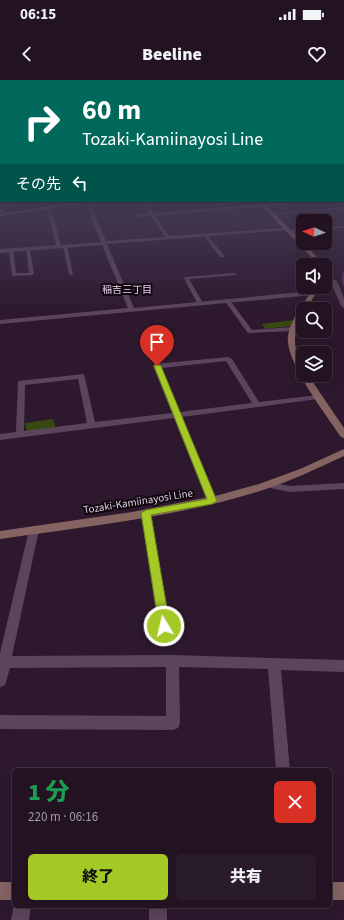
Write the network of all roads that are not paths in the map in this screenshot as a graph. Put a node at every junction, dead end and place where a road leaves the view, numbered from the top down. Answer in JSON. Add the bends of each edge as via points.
{"nodes":[{"id":1,"x":56,"y":236,"type":"edge"},
{"id":2,"x":100,"y":236,"type":"edge"},
{"id":3,"x":190,"y":236,"type":"edge"},
{"id":4,"x":206,"y":236,"type":"edge"},
{"id":5,"x":293,"y":236,"type":"edge"},
{"id":6,"x":168,"y":238,"type":"joint"},
{"id":7,"x":103,"y":243,"type":"junction"},
{"id":8,"x":65,"y":246,"type":"junction"},
{"id":9,"x":59,"y":247,"type":"junction"},
{"id":10,"x":28,"y":249,"type":"junction"},
{"id":11,"x":11,"y":250,"type":"junction"},
{"id":12,"x":0,"y":251,"type":"edge"},
{"id":13,"x":222,"y":256,"type":"dead end"},
{"id":14,"x":315,"y":258,"type":"edge"},
{"id":15,"x":71,"y":274,"type":"dead end"},
{"id":16,"x":234,"y":274,"type":"dead end"},
{"id":17,"x":332,"y":280,"type":"edge"},
{"id":18,"x":296,"y":292,"type":"edge"},
{"id":19,"x":227,"y":300,"type":"junction"},
{"id":20,"x":200,"y":303,"type":"junction"},
{"id":21,"x":344,"y":306,"type":"edge"},
{"id":22,"x":132,"y":310,"type":"junction"},
{"id":23,"x":0,"y":322,"type":"edge"},
{"id":24,"x":296,"y":322,"type":"edge"},
{"id":25,"x":292,"y":329,"type":"junction"},
{"id":26,"x":296,"y":362,"type":"edge"},
{"id":27,"x":309,"y":382,"type":"edge"},
{"id":28,"x":318,"y":397,"type":"junction"},
{"id":29,"x":257,"y":405,"type":"junction"},
{"id":30,"x":177,"y":415,"type":"junction"},
{"id":31,"x":92,"y":426,"type":"junction"},
{"id":32,"x":20,"y":434,"type":"junction"},
{"id":33,"x":344,"y":435,"type":"edge"},
{"id":34,"x":0,"y":437,"type":"edge"},
{"id":35,"x":344,"y":452,"type":"edge"},
{"id":36,"x":268,"y":486,"type":"junction"},
{"id":37,"x":344,"y":486,"type":"edge"},
{"id":38,"x":212,"y":501,"type":"junction"},
{"id":39,"x":146,"y":513,"type":"junction"},
{"id":40,"x":34,"y":530,"type":"junction"},
{"id":41,"x":0,"y":535,"type":"edge"},
{"id":42,"x":164,"y":626,"type":"dead end"},
{"id":43,"x":172,"y":660,"type":"junction"},
{"id":44,"x":2,"y":662,"type":"edge"},
{"id":45,"x":274,"y":665,"type":"junction"},
{"id":46,"x":344,"y":666,"type":"edge"},
{"id":47,"x":0,"y":681,"type":"edge"},
{"id":48,"x":0,"y":722,"type":"edge"},
{"id":49,"x":283,"y":768,"type":"edge"},
{"id":50,"x":332,"y":890,"type":"edge"},
{"id":51,"x":344,"y":890,"type":"edge"},
{"id":52,"x":0,"y":891,"type":"edge"},
{"id":53,"x":12,"y":891,"type":"edge"},
{"id":54,"x":22,"y":908,"type":"edge"},
{"id":55,"x":158,"y":908,"type":"edge"},
{"id":56,"x":20,"y":920,"type":"edge"},
{"id":57,"x":158,"y":920,"type":"edge"}],
"edges":[{"from":1,"to":9,"type":"street"},
{"from":2,"to":7,"type":"street"},
{"from":3,"to":6,"type":"street"},
{"from":4,"to":13,"type":"lane"},
{"from":5,"to":14,"type":"street"},
{"from":6,"to":7,"type":"street"},
{"from":7,"to":8,"type":"street"},
{"from":7,"to":22,"type":"street"},
{"from":8,"to":9,"type":"street"},
{"from":8,"to":15,"type":"lane"},
{"from":9,"to":10,"type":"street"},
{"from":10,"to":11,"type":"street"},
{"from":10,"to":11,"type":"lane","via":[[32,274],[14,275]]},
{"from":11,"to":12,"type":"street"},
{"from":16,"to":20,"type":"lane","via":[[186,278]]},
{"from":17,"to":21,"type":"street"},
{"from":18,"to":19,"type":"street"},
{"from":19,"to":20,"type":"street"},
{"from":19,"to":25,"type":"lane","via":[[250,332]]},
{"from":20,"to":22,"type":"street"},
{"from":22,"to":23,"type":"street"},
{"from":24,"to":25,"type":"street"},
{"from":25,"to":26,"type":"street","via":[[291,347]]},
{"from":27,"to":28,"type":"street"},
{"from":28,"to":29,"type":"street"},
{"from":28,"to":33,"type":"street"},
{"from":29,"to":30,"type":"street"},
{"from":29,"to":30,"type":"street","via":[[228,359],[157,366]]},
{"from":30,"to":31,"type":"street"},
{"from":30,"to":38,"type":"street"},
{"from":31,"to":32,"type":"street"},
{"from":31,"to":32,"type":"street","via":[[81,376],[36,381],[20,383]]},
{"from":32,"to":34,"type":"street"},
{"from":35,"to":36,"type":"street","name":"Tozaki-Kamiinayosi Line"},
{"from":36,"to":37,"type":"street","via":[[290,490]]},
{"from":36,"to":38,"type":"street","name":"Tozaki-Kamiinayosi Line"},
{"from":38,"to":39,"type":"street","name":"Tozaki-Kamiinayosi Line"},
{"from":39,"to":40,"type":"street","name":"Tozaki-Kamiinayosi Line"},
{"from":39,"to":42,"type":"street"},
{"from":40,"to":41,"type":"street","name":"Tozaki-Kamiinayosi Line"},
{"from":40,"to":44,"type":"street"},
{"from":43,"to":44,"type":"street"},
{"from":43,"to":45,"type":"street"},
{"from":43,"to":48,"type":"street","via":[[173,723]]},
{"from":44,"to":47,"type":"street"},
{"from":45,"to":46,"type":"street"},
{"from":45,"to":49,"type":"street"},
{"from":50,"to":51,"type":"street"},
{"from":52,"to":53,"type":"street"},
{"from":54,"to":56,"type":"street"},
{"from":55,"to":57,"type":"street"}]}
